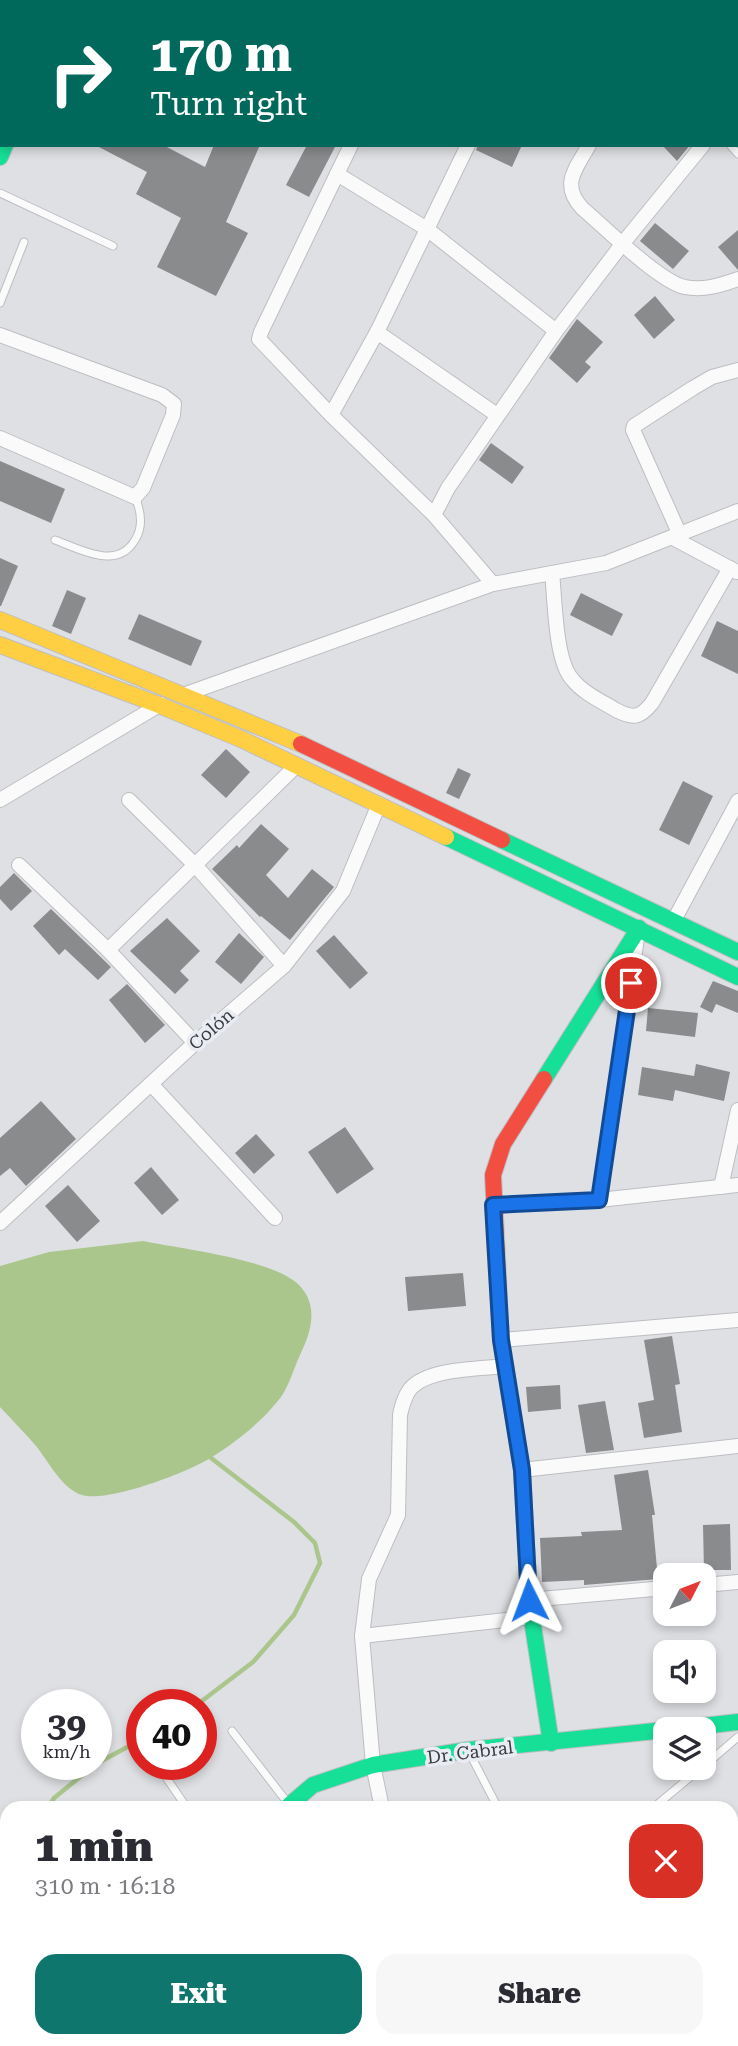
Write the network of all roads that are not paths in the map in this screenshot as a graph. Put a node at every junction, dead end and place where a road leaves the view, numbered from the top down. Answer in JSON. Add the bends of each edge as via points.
{"nodes":[{"id":1,"x":350,"y":147,"type":"edge"},
{"id":2,"x":467,"y":147,"type":"edge"},
{"id":3,"x":588,"y":147,"type":"edge"},
{"id":4,"x":702,"y":147,"type":"edge"},
{"id":5,"x":337,"y":174,"type":"junction"},
{"id":6,"x":0,"y":193,"type":"edge"},
{"id":7,"x":427,"y":229,"type":"junction"},
{"id":8,"x":24,"y":242,"type":"dead end"},
{"id":9,"x":623,"y":243,"type":"junction"},
{"id":10,"x":113,"y":246,"type":"dead end"},
{"id":11,"x":738,"y":279,"type":"edge"},
{"id":12,"x":0,"y":303,"type":"edge"},
{"id":13,"x":556,"y":331,"type":"junction"},
{"id":14,"x":377,"y":332,"type":"junction"},
{"id":15,"x":0,"y":335,"type":"edge"},
{"id":16,"x":738,"y":370,"type":"edge"},
{"id":17,"x":331,"y":415,"type":"junction"},
{"id":18,"x":497,"y":415,"type":"junction"},
{"id":19,"x":0,"y":438,"type":"edge"},
{"id":20,"x":135,"y":497,"type":"junction"},
{"id":21,"x":738,"y":511,"type":"edge"},
{"id":22,"x":434,"y":515,"type":"junction"},
{"id":23,"x":677,"y":536,"type":"junction"},
{"id":24,"x":55,"y":540,"type":"dead end"},
{"id":25,"x":734,"y":570,"type":"edge"},
{"id":26,"x":552,"y":573,"type":"junction"},
{"id":27,"x":492,"y":584,"type":"junction"},
{"id":28,"x":0,"y":620,"type":"edge"},
{"id":29,"x":0,"y":645,"type":"edge"},
{"id":30,"x":185,"y":694,"type":"junction"},
{"id":31,"x":159,"y":705,"type":"junction"},
{"id":32,"x":296,"y":766,"type":"junction"},
{"id":33,"x":0,"y":800,"type":"edge"},
{"id":34,"x":129,"y":800,"type":"dead end"},
{"id":35,"x":738,"y":800,"type":"edge"},
{"id":36,"x":379,"y":804,"type":"junction"},
{"id":37,"x":19,"y":864,"type":"dead end"},
{"id":38,"x":195,"y":865,"type":"junction"},
{"id":39,"x":673,"y":922,"type":"junction"},
{"id":40,"x":639,"y":928,"type":"junction"},
{"id":41,"x":108,"y":950,"type":"junction"},
{"id":42,"x":738,"y":952,"type":"edge"},
{"id":43,"x":284,"y":966,"type":"junction"},
{"id":44,"x":738,"y":977,"type":"edge"},
{"id":45,"x":195,"y":1044,"type":"junction"},
{"id":46,"x":151,"y":1084,"type":"junction"},
{"id":47,"x":738,"y":1110,"type":"edge"},
{"id":48,"x":738,"y":1185,"type":"edge"},
{"id":49,"x":721,"y":1187,"type":"junction"},
{"id":50,"x":599,"y":1200,"type":"junction"},
{"id":51,"x":493,"y":1205,"type":"junction"},
{"id":52,"x":275,"y":1218,"type":"dead end"},
{"id":53,"x":0,"y":1223,"type":"edge"},
{"id":54,"x":738,"y":1320,"type":"edge"},
{"id":55,"x":501,"y":1340,"type":"junction"},
{"id":56,"x":506,"y":1366,"type":"junction"},
{"id":57,"x":738,"y":1446,"type":"edge"},
{"id":58,"x":522,"y":1470,"type":"junction"},
{"id":59,"x":738,"y":1582,"type":"edge"},
{"id":60,"x":716,"y":1584,"type":"edge"},
{"id":61,"x":653,"y":1589,"type":"edge"},
{"id":62,"x":529,"y":1600,"type":"junction"},
{"id":63,"x":532,"y":1617,"type":"junction"},
{"id":64,"x":362,"y":1636,"type":"junction"},
{"id":65,"x":738,"y":1722,"type":"edge"},
{"id":66,"x":716,"y":1724,"type":"edge"},
{"id":67,"x":232,"y":1731,"type":"dead end"},
{"id":68,"x":653,"y":1731,"type":"edge"},
{"id":69,"x":738,"y":1737,"type":"edge"},
{"id":70,"x":551,"y":1743,"type":"junction"},
{"id":71,"x":468,"y":1750,"type":"junction"},
{"id":72,"x":716,"y":1756,"type":"edge"},
{"id":73,"x":373,"y":1765,"type":"junction"},
{"id":74,"x":169,"y":1780,"type":"edge"},
{"id":75,"x":687,"y":1780,"type":"edge"},
{"id":76,"x":182,"y":1801,"type":"edge"},
{"id":77,"x":284,"y":1801,"type":"edge"},
{"id":78,"x":294,"y":1801,"type":"edge"},
{"id":79,"x":381,"y":1801,"type":"edge"},
{"id":80,"x":494,"y":1801,"type":"edge"},
{"id":81,"x":662,"y":1801,"type":"edge"}],
"edges":[{"from":1,"to":5,"type":"street"},
{"from":2,"to":7,"type":"street"},
{"from":3,"to":9,"type":"street","via":[[570,179],[570,189],[582,208]]},
{"from":4,"to":9,"type":"street"},
{"from":5,"to":7,"type":"street"},
{"from":5,"to":17,"type":"street","via":[[259,339]]},
{"from":6,"to":10,"type":"lane"},
{"from":7,"to":13,"type":"street"},
{"from":7,"to":14,"type":"street"},
{"from":8,"to":12,"type":"lane"},
{"from":9,"to":11,"type":"street","via":[[664,278],[683,287],[699,289]]},
{"from":9,"to":13,"type":"street"},
{"from":13,"to":18,"type":"street"},
{"from":14,"to":17,"type":"street"},
{"from":14,"to":18,"type":"street"},
{"from":15,"to":20,"type":"street","via":[[162,395],[174,404],[143,488]]},
{"from":16,"to":23,"type":"street","via":[[712,377],[634,426]]},
{"from":17,"to":22,"type":"street"},
{"from":18,"to":22,"type":"street"},
{"from":19,"to":20,"type":"street"},
{"from":20,"to":24,"type":"lane","via":[[141,512],[139,534],[131,547],[117,556],[95,555]]},
{"from":21,"to":23,"type":"street"},
{"from":22,"to":27,"type":"street"},
{"from":23,"to":25,"type":"street"},
{"from":23,"to":26,"type":"street","via":[[606,563]]},
{"from":25,"to":26,"type":"street","via":[[652,703],[637,717],[592,697],[571,678],[561,661]]},
{"from":26,"to":27,"type":"street"},
{"from":27,"to":30,"type":"street"},
{"from":28,"to":30,"type":"main road"},
{"from":29,"to":31,"type":"main road"},
{"from":30,"to":31,"type":"street"},
{"from":30,"to":39,"type":"main road","via":[[291,739]]},
{"from":31,"to":32,"type":"main road"},
{"from":31,"to":33,"type":"street"},
{"from":32,"to":36,"type":"main road"},
{"from":32,"to":38,"type":"street"},
{"from":34,"to":38,"type":"street"},
{"from":35,"to":39,"type":"street"},
{"from":36,"to":40,"type":"main road"},
{"from":36,"to":43,"type":"street","name":"Colón","via":[[343,891]]},
{"from":37,"to":41,"type":"street"},
{"from":38,"to":41,"type":"street"},
{"from":38,"to":43,"type":"street"},
{"from":39,"to":42,"type":"main road"},
{"from":40,"to":44,"type":"main road"},
{"from":40,"to":50,"type":"street"},
{"from":40,"to":51,"type":"main road","via":[[503,1144],[493,1175]]},
{"from":41,"to":45,"type":"street"},
{"from":43,"to":45,"type":"street","name":"Colón"},
{"from":45,"to":46,"type":"street","name":"Colón"},
{"from":46,"to":52,"type":"street"},
{"from":46,"to":53,"type":"street","name":"Colón"},
{"from":47,"to":49,"type":"street"},
{"from":48,"to":49,"type":"street"},
{"from":49,"to":50,"type":"street"},
{"from":50,"to":51,"type":"street"},
{"from":51,"to":55,"type":"main road"},
{"from":54,"to":55,"type":"street"},
{"from":55,"to":56,"type":"main road"},
{"from":56,"to":58,"type":"main road"},
{"from":56,"to":64,"type":"street","via":[[433,1375],[411,1389],[404,1401],[398,1515],[369,1579]]},
{"from":57,"to":58,"type":"street"},
{"from":58,"to":62,"type":"main road"},
{"from":59,"to":60,"type":"street"},
{"from":61,"to":62,"type":"street"},
{"from":62,"to":63,"type":"main road"},
{"from":63,"to":64,"type":"street"},
{"from":63,"to":70,"type":"main road"},
{"from":64,"to":73,"type":"street"},
{"from":65,"to":66,"type":"main road"},
{"from":67,"to":77,"type":"lane"},
{"from":68,"to":70,"type":"main road","name":"Dr. Cabral"},
{"from":69,"to":72,"type":"lane"},
{"from":70,"to":71,"type":"main road","name":"Dr. Cabral"},
{"from":71,"to":73,"type":"main road","name":"Dr. Cabral"},
{"from":71,"to":80,"type":"lane"},
{"from":73,"to":78,"type":"main road","name":"Dr. Cabral","via":[[313,1785]]},
{"from":73,"to":79,"type":"street"},
{"from":74,"to":76,"type":"lane"},
{"from":75,"to":81,"type":"lane"}]}
